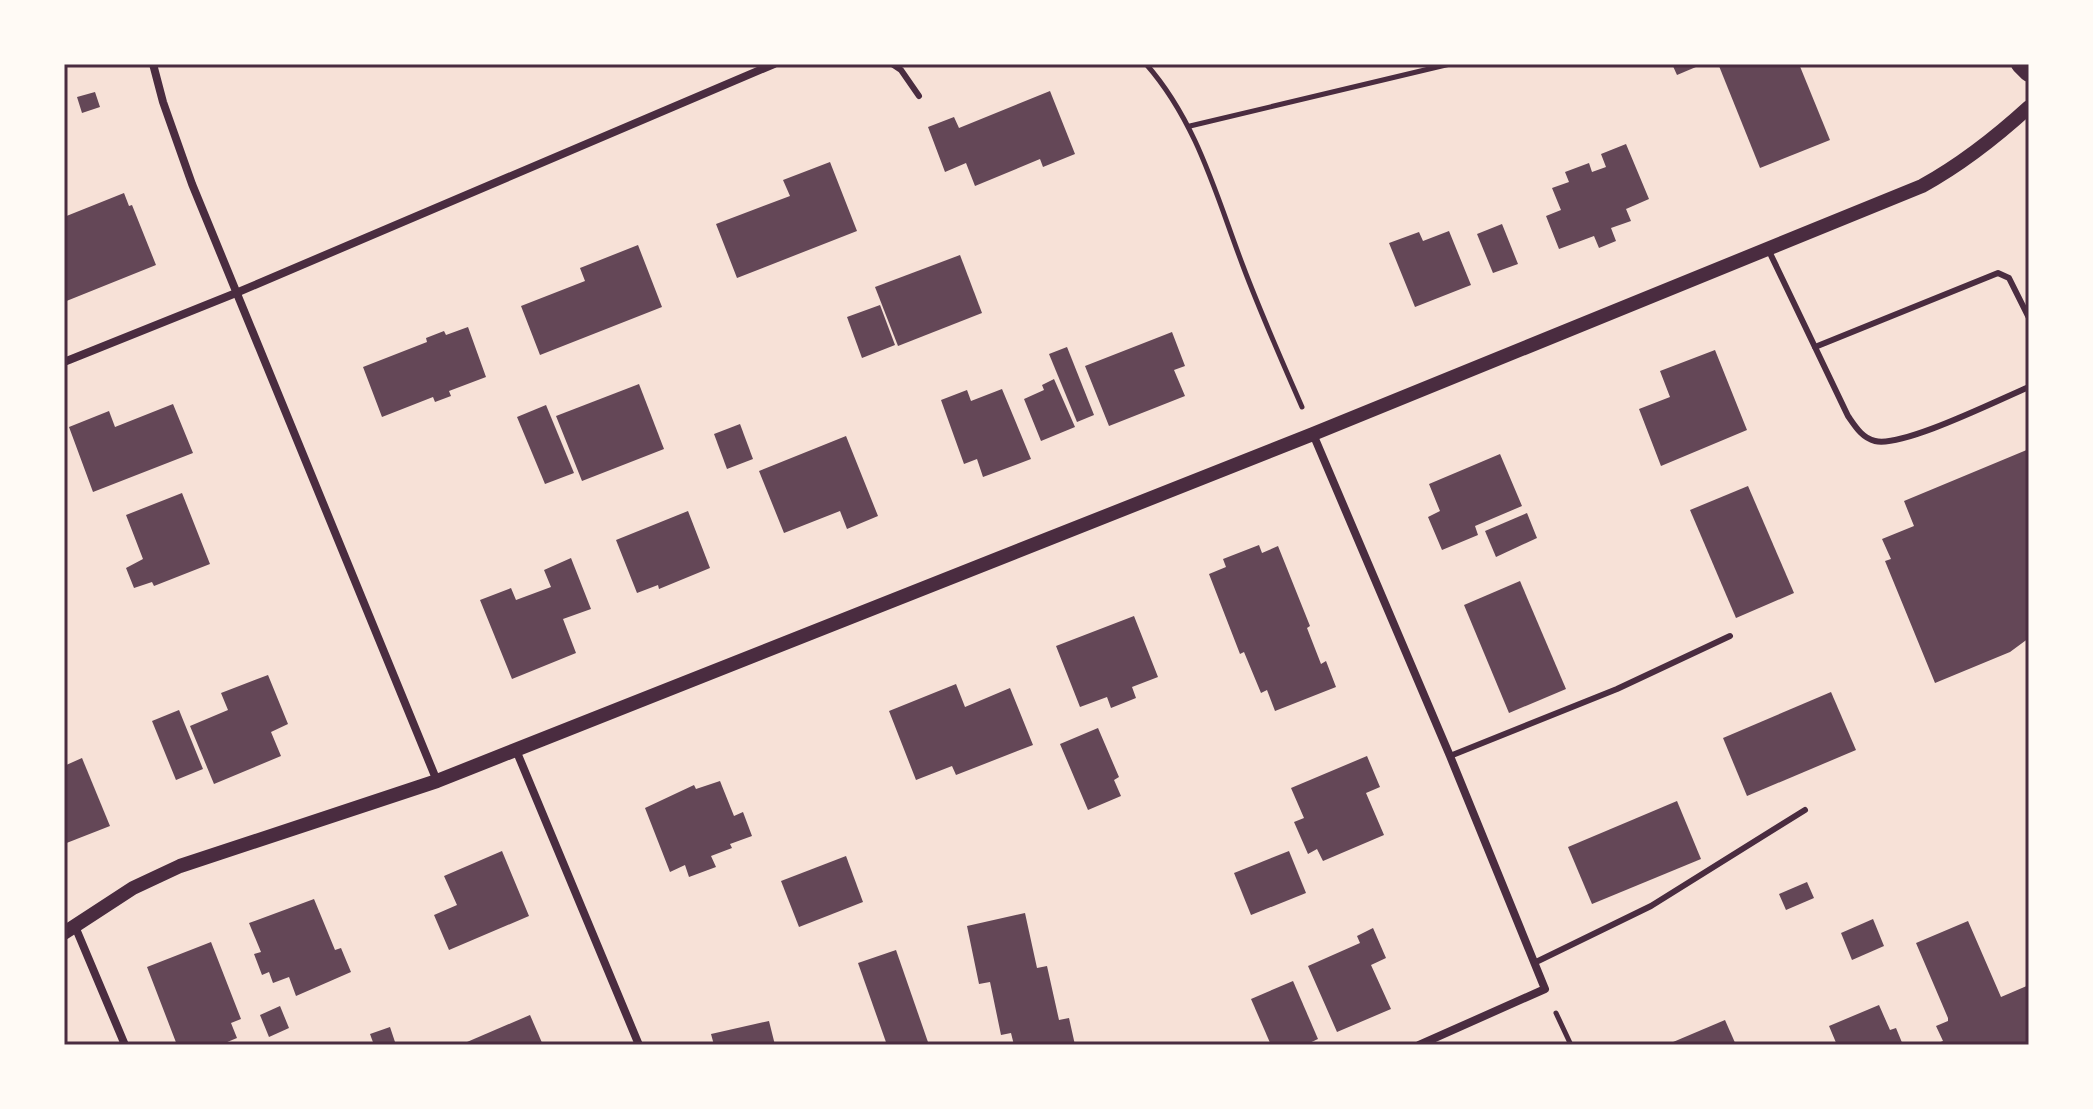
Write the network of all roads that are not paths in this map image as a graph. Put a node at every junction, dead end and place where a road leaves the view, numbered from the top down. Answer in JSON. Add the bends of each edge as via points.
{"nodes":[{"id":1,"x":153,"y":64,"type":"edge"},
{"id":2,"x":774,"y":64,"type":"edge"},
{"id":3,"x":892,"y":64,"type":"edge"},
{"id":4,"x":2021,"y":64,"type":"edge"},
{"id":5,"x":2029,"y":72,"type":"edge"},
{"id":6,"x":919,"y":96,"type":"dead end"},
{"id":7,"x":2029,"y":107,"type":"edge"},
{"id":8,"x":1768,"y":249,"type":"junction"},
{"id":9,"x":236,"y":293,"type":"junction"},
{"id":10,"x":2029,"y":318,"type":"edge"},
{"id":11,"x":1815,"y":347,"type":"junction"},
{"id":12,"x":64,"y":362,"type":"edge"},
{"id":13,"x":2029,"y":387,"type":"edge"},
{"id":14,"x":1313,"y":434,"type":"junction"},
{"id":15,"x":1730,"y":636,"type":"dead end"},
{"id":16,"x":516,"y":750,"type":"junction"},
{"id":17,"x":1450,"y":756,"type":"junction"},
{"id":18,"x":437,"y":781,"type":"junction"},
{"id":19,"x":1805,"y":810,"type":"dead end"},
{"id":20,"x":69,"y":929,"type":"edge"},
{"id":21,"x":1534,"y":963,"type":"junction"},
{"id":22,"x":125,"y":1045,"type":"edge"},
{"id":23,"x":639,"y":1045,"type":"edge"},
{"id":24,"x":1419,"y":1045,"type":"edge"}],
"edges":[{"from":1,"to":9,"type":"street","via":[[192,184]]},
{"from":2,"to":9,"type":"street"},
{"from":3,"to":6,"type":"lane"},
{"from":4,"to":5,"type":"main road"},
{"from":7,"to":8,"type":"street","via":[[1953,169],[1922,186]]},
{"from":8,"to":11,"type":"lane"},
{"from":8,"to":14,"type":"street"},
{"from":9,"to":12,"type":"street"},
{"from":9,"to":18,"type":"street"},
{"from":10,"to":11,"type":"lane","via":[[2009,278],[1998,273]]},
{"from":11,"to":13,"type":"lane","via":[[1848,416],[1872,441],[1899,441]]},
{"from":14,"to":16,"type":"street"},
{"from":14,"to":17,"type":"street"},
{"from":15,"to":17,"type":"lane","via":[[1617,689]]},
{"from":16,"to":18,"type":"street"},
{"from":16,"to":23,"type":"street"},
{"from":17,"to":21,"type":"street"},
{"from":18,"to":20,"type":"street","via":[[180,866],[133,888]]},
{"from":19,"to":21,"type":"lane","via":[[1651,906]]},
{"from":20,"to":22,"type":"street"},
{"from":21,"to":24,"type":"street","via":[[1545,989]]}]}
